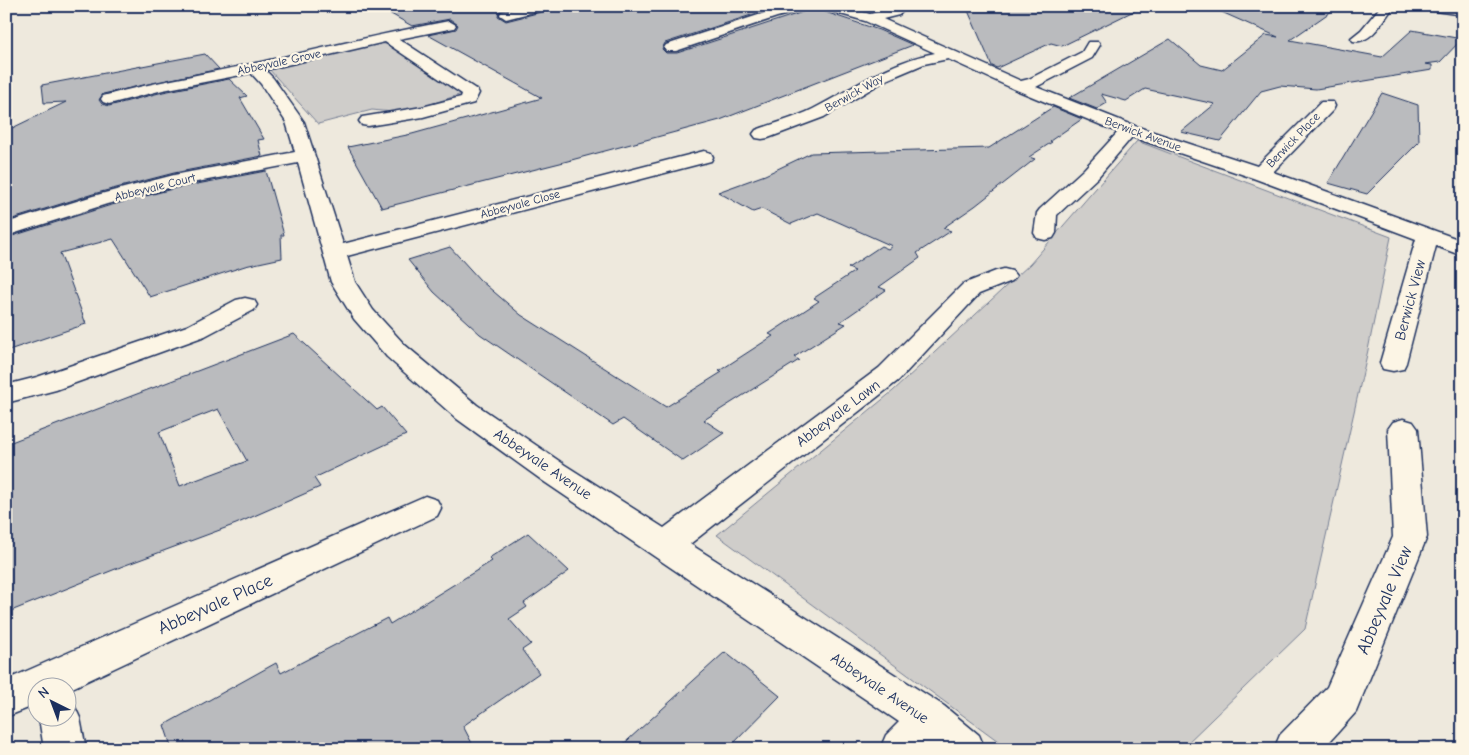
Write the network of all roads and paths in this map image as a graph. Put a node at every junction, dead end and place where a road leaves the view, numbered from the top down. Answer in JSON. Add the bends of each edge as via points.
{"nodes":[{"id":1,"x":541,"y":6,"type":"edge"},
{"id":2,"x":802,"y":6,"type":"edge"},
{"id":3,"x":827,"y":6,"type":"edge"},
{"id":4,"x":902,"y":6,"type":"edge"},
{"id":5,"x":1388,"y":6,"type":"edge"},
{"id":6,"x":1428,"y":6,"type":"edge"},
{"id":7,"x":1463,"y":11,"type":"edge"},
{"id":8,"x":506,"y":15,"type":"dead end"},
{"id":9,"x":870,"y":18,"type":"junction"},
{"id":10,"x":449,"y":26,"type":"dead end"},
{"id":11,"x":387,"y":37,"type":"junction"},
{"id":12,"x":1358,"y":38,"type":"dead end"},
{"id":13,"x":1093,"y":45,"type":"dead end"},
{"id":14,"x":671,"y":48,"type":"dead end"},
{"id":15,"x":947,"y":55,"type":"junction"},
{"id":16,"x":254,"y":68,"type":"junction"},
{"id":17,"x":1020,"y":86,"type":"junction"},
{"id":18,"x":109,"y":98,"type":"dead end"},
{"id":19,"x":1326,"y":106,"type":"dead end"},
{"id":20,"x":368,"y":121,"type":"dead end"},
{"id":21,"x":1129,"y":130,"type":"junction"},
{"id":22,"x":762,"y":134,"type":"dead end"},
{"id":23,"x":306,"y":156,"type":"junction"},
{"id":24,"x":704,"y":157,"type":"dead end"},
{"id":25,"x":1260,"y":174,"type":"junction"},
{"id":26,"x":6,"y":230,"type":"edge"},
{"id":27,"x":1045,"y":233,"type":"dead end"},
{"id":28,"x":1427,"y":237,"type":"junction"},
{"id":29,"x":1463,"y":250,"type":"edge"},
{"id":30,"x":336,"y":252,"type":"junction"},
{"id":31,"x":1004,"y":276,"type":"dead end"},
{"id":32,"x":245,"y":305,"type":"dead end"},
{"id":33,"x":1394,"y":363,"type":"dead end"},
{"id":34,"x":6,"y":394,"type":"edge"},
{"id":35,"x":1403,"y":429,"type":"dead end"},
{"id":36,"x":425,"y":508,"type":"dead end"},
{"id":37,"x":665,"y":545,"type":"junction"},
{"id":38,"x":63,"y":678,"type":"edge"},
{"id":39,"x":28,"y":691,"type":"edge"},
{"id":40,"x":6,"y":699,"type":"edge"},
{"id":41,"x":928,"y":719,"type":"junction"},
{"id":42,"x":61,"y":728,"type":"edge"},
{"id":43,"x":66,"y":749,"type":"edge"},
{"id":44,"x":901,"y":749,"type":"edge"},
{"id":45,"x":964,"y":749,"type":"edge"},
{"id":46,"x":1295,"y":749,"type":"edge"}],
"edges":[{"from":1,"to":8,"type":"street"},
{"from":2,"to":14,"type":"street"},
{"from":3,"to":9,"type":"street","name":"Berwick Avenue"},
{"from":4,"to":9,"type":"street","via":[[894,12]]},
{"from":5,"to":12,"type":"street"},
{"from":6,"to":7,"type":"street"},
{"from":9,"to":15,"type":"street","name":"Berwick Avenue"},
{"from":10,"to":11,"type":"street","name":"Abbeyvale Grove"},
{"from":11,"to":16,"type":"street","name":"Abbeyvale Grove"},
{"from":11,"to":20,"type":"street","via":[[471,93],[468,100]]},
{"from":13,"to":17,"type":"street","via":[[1087,54],[1035,82]]},
{"from":15,"to":17,"type":"street","name":"Berwick Avenue"},
{"from":15,"to":22,"type":"street","name":"Berwick Way","via":[[920,60],[881,77],[818,113]]},
{"from":16,"to":18,"type":"street","name":"Abbeyvale Grove"},
{"from":16,"to":23,"type":"street","name":"Abbeyvale Avenue","via":[[295,122]]},
{"from":17,"to":21,"type":"street","name":"Berwick Avenue"},
{"from":19,"to":25,"type":"street","name":"Berwick Place"},
{"from":21,"to":25,"type":"street","name":"Berwick Avenue"},
{"from":21,"to":27,"type":"street","via":[[1091,173],[1047,213]]},
{"from":23,"to":26,"type":"street","name":"Abbeyvale Court","via":[[156,185]]},
{"from":23,"to":30,"type":"street","name":"Abbeyvale Avenue"},
{"from":24,"to":30,"type":"street","name":"Abbeyvale Close"},
{"from":25,"to":28,"type":"street","name":"Berwick Avenue"},
{"from":28,"to":29,"type":"street","name":"Berwick Avenue"},
{"from":28,"to":33,"type":"street","name":"Berwick View"},
{"from":30,"to":37,"type":"street","name":"Abbeyvale Avenue","via":[[343,282],[363,314],[425,378],[554,473]]},
{"from":31,"to":37,"type":"street","name":"Abbeyvale Lawn","via":[[971,289],[889,374]]},
{"from":32,"to":34,"type":"street","via":[[196,332],[46,384]]},
{"from":35,"to":46,"type":"street","name":"Abbeyvale View","via":[[1410,537],[1342,699]]},
{"from":36,"to":38,"type":"street","name":"Abbeyvale Place"},
{"from":37,"to":41,"type":"street","name":"Abbeyvale Avenue"},
{"from":39,"to":40,"type":"street","name":"Abbeyvale Place"},
{"from":41,"to":44,"type":"street"},
{"from":41,"to":45,"type":"street","name":"Abbeyvale Avenue"},
{"from":42,"to":43,"type":"street"}]}
